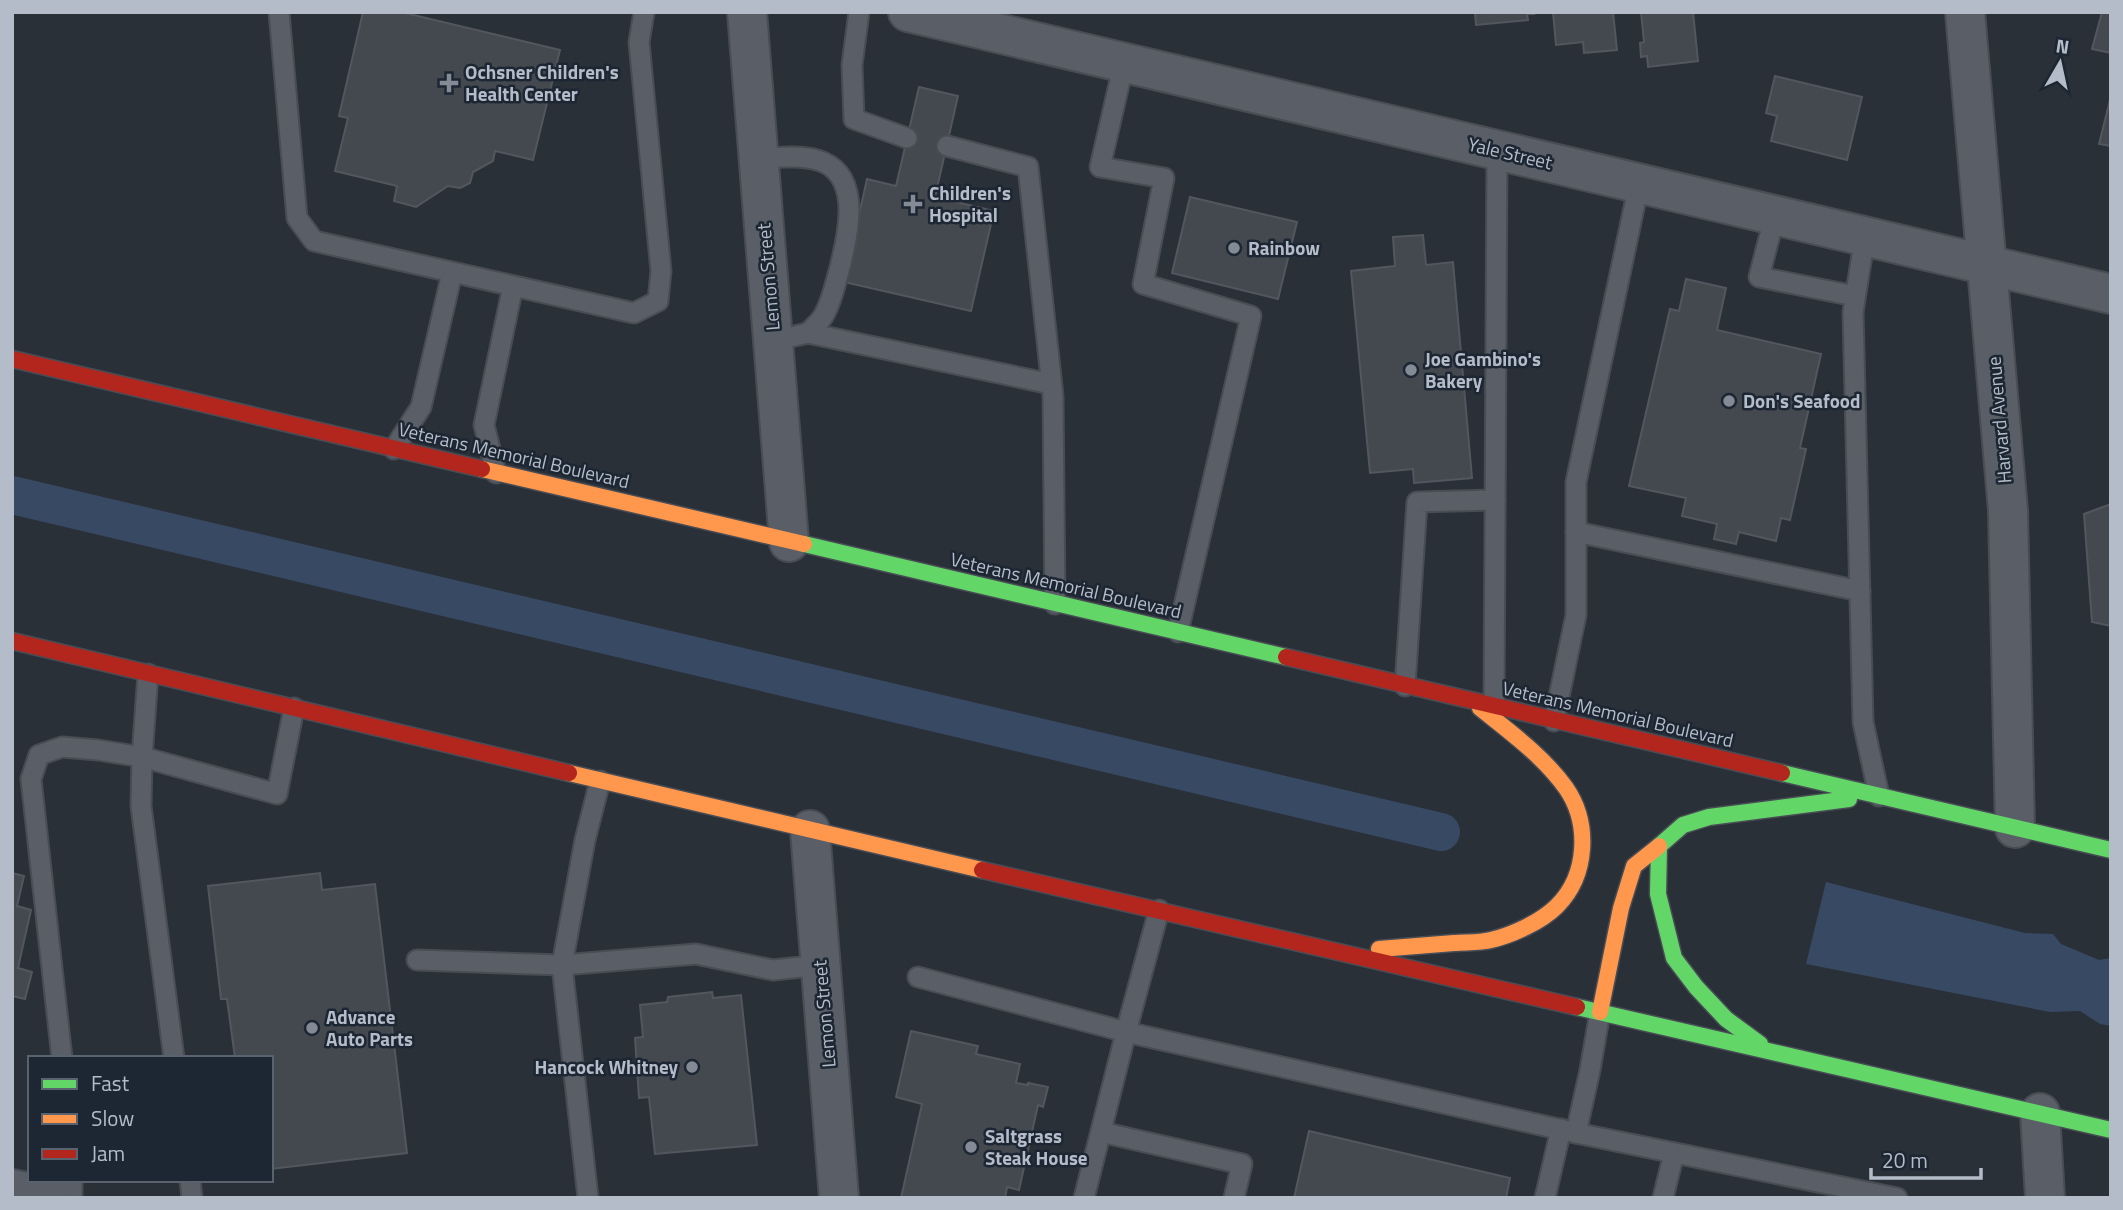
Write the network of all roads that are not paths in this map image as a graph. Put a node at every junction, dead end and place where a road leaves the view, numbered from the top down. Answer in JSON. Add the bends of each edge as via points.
{"nodes":[{"id":1,"x":279,"y":12,"type":"edge"},
{"id":2,"x":645,"y":12,"type":"edge"},
{"id":3,"x":747,"y":12,"type":"edge"},
{"id":4,"x":859,"y":12,"type":"edge"},
{"id":5,"x":908,"y":12,"type":"edge"},
{"id":6,"x":1965,"y":12,"type":"edge"},
{"id":7,"x":1124,"y":63,"type":"junction"},
{"id":8,"x":907,"y":138,"type":"dead end"},
{"id":9,"x":947,"y":146,"type":"dead end"},
{"id":10,"x":1497,"y":150,"type":"junction"},
{"id":11,"x":758,"y":158,"type":"junction"},
{"id":12,"x":1639,"y":184,"type":"junction"},
{"id":13,"x":1775,"y":215,"type":"junction"},
{"id":14,"x":1864,"y":236,"type":"junction"},
{"id":15,"x":1985,"y":265,"type":"junction"},
{"id":16,"x":452,"y":272,"type":"junction"},
{"id":17,"x":513,"y":286,"type":"junction"},
{"id":18,"x":2111,"y":294,"type":"edge"},
{"id":19,"x":1855,"y":296,"type":"junction"},
{"id":20,"x":790,"y":337,"type":"junction"},
{"id":21,"x":12,"y":359,"type":"edge"},
{"id":22,"x":1051,"y":384,"type":"junction"},
{"id":23,"x":394,"y":449,"type":"junction"},
{"id":24,"x":496,"y":473,"type":"junction"},
{"id":25,"x":1495,"y":500,"type":"junction"},
{"id":26,"x":1576,"y":532,"type":"junction"},
{"id":27,"x":789,"y":542,"type":"junction"},
{"id":28,"x":1860,"y":591,"type":"junction"},
{"id":29,"x":1055,"y":604,"type":"junction"},
{"id":30,"x":1178,"y":632,"type":"junction"},
{"id":31,"x":12,"y":641,"type":"edge"},
{"id":32,"x":148,"y":674,"type":"junction"},
{"id":33,"x":1405,"y":686,"type":"junction"},
{"id":34,"x":1471,"y":701,"type":"junction"},
{"id":35,"x":1494,"y":707,"type":"junction"},
{"id":36,"x":294,"y":708,"type":"junction"},
{"id":37,"x":1554,"y":720,"type":"junction"},
{"id":38,"x":142,"y":757,"type":"junction"},
{"id":39,"x":600,"y":781,"type":"junction"},
{"id":40,"x":1879,"y":796,"type":"junction"},
{"id":41,"x":2015,"y":828,"type":"junction"},
{"id":42,"x":810,"y":830,"type":"junction"},
{"id":43,"x":1659,"y":846,"type":"junction"},
{"id":44,"x":2111,"y":850,"type":"edge"},
{"id":45,"x":1160,"y":910,"type":"junction"},
{"id":46,"x":1342,"y":952,"type":"junction"},
{"id":47,"x":417,"y":960,"type":"dead end"},
{"id":48,"x":562,"y":965,"type":"junction"},
{"id":49,"x":820,"y":965,"type":"junction"},
{"id":50,"x":918,"y":977,"type":"dead end"},
{"id":51,"x":1600,"y":1012,"type":"junction"},
{"id":52,"x":1126,"y":1032,"type":"junction"},
{"id":53,"x":1769,"y":1051,"type":"junction"},
{"id":54,"x":62,"y":1056,"type":"edge"},
{"id":55,"x":174,"y":1056,"type":"edge"},
{"id":56,"x":2040,"y":1113,"type":"junction"},
{"id":57,"x":2111,"y":1130,"type":"edge"},
{"id":58,"x":1569,"y":1131,"type":"junction"},
{"id":59,"x":1101,"y":1132,"type":"junction"},
{"id":60,"x":1674,"y":1153,"type":"junction"},
{"id":61,"x":12,"y":1189,"type":"edge"},
{"id":62,"x":52,"y":1198,"type":"edge"},
{"id":63,"x":587,"y":1198,"type":"edge"},
{"id":64,"x":839,"y":1198,"type":"edge"},
{"id":65,"x":1084,"y":1198,"type":"edge"},
{"id":66,"x":1234,"y":1198,"type":"edge"},
{"id":67,"x":1545,"y":1198,"type":"edge"},
{"id":68,"x":1664,"y":1198,"type":"edge"},
{"id":69,"x":1897,"y":1198,"type":"edge"},
{"id":70,"x":2045,"y":1198,"type":"edge"}],
"edges":[{"from":1,"to":16,"type":"lane","via":[[297,218],[314,241]]},
{"from":2,"to":17,"type":"lane","via":[[639,42],[661,271],[658,301],[634,313]]},
{"from":3,"to":11,"type":"street","name":"Lemon Street"},
{"from":4,"to":8,"type":"lane","via":[[852,65],[854,119]]},
{"from":5,"to":7,"type":"street","name":"Yale Street"},
{"from":6,"to":15,"type":"street","name":"Harvard Avenue"},
{"from":7,"to":10,"type":"street","name":"Yale Street"},
{"from":7,"to":30,"type":"lane","via":[[1100,167],[1164,178],[1143,284],[1251,316]]},
{"from":9,"to":22,"type":"lane","via":[[1028,167]]},
{"from":10,"to":12,"type":"street","name":"Yale Street"},
{"from":10,"to":25,"type":"lane"},
{"from":11,"to":20,"type":"street","name":"Lemon Street"},
{"from":11,"to":20,"type":"lane","via":[[824,162],[846,188],[850,210],[825,314]]},
{"from":12,"to":13,"type":"street","name":"Yale Street"},
{"from":12,"to":26,"type":"lane","via":[[1576,482]]},
{"from":13,"to":14,"type":"street","name":"Yale Street"},
{"from":13,"to":19,"type":"lane","via":[[1759,277]]},
{"from":14,"to":15,"type":"street","name":"Yale Street"},
{"from":14,"to":19,"type":"lane"},
{"from":15,"to":18,"type":"street","name":"Yale Street"},
{"from":15,"to":41,"type":"street","name":"Harvard Avenue","via":[[2008,511]]},
{"from":16,"to":17,"type":"lane"},
{"from":16,"to":23,"type":"lane","via":[[421,407]]},
{"from":17,"to":24,"type":"lane","via":[[484,425]]},
{"from":19,"to":28,"type":"lane"},
{"from":20,"to":22,"type":"lane"},
{"from":20,"to":27,"type":"street","name":"Lemon Street"},
{"from":21,"to":23,"type":"main road","name":"Veterans Memorial Boulevard"},
{"from":22,"to":29,"type":"lane"},
{"from":23,"to":24,"type":"main road","name":"Veterans Memorial Boulevard"},
{"from":24,"to":27,"type":"main road","name":"Veterans Memorial Boulevard"},
{"from":25,"to":33,"type":"lane","via":[[1417,502]]},
{"from":25,"to":35,"type":"lane"},
{"from":26,"to":28,"type":"lane"},
{"from":26,"to":37,"type":"lane","via":[[1576,615]]},
{"from":27,"to":29,"type":"main road","name":"Veterans Memorial Boulevard"},
{"from":28,"to":40,"type":"lane","via":[[1863,722]]},
{"from":29,"to":30,"type":"main road","name":"Veterans Memorial Boulevard"},
{"from":30,"to":33,"type":"main road","name":"Veterans Memorial Boulevard"},
{"from":31,"to":32,"type":"main road"},
{"from":32,"to":36,"type":"main road"},
{"from":32,"to":38,"type":"lane"},
{"from":33,"to":34,"type":"main road","name":"Veterans Memorial Boulevard"},
{"from":34,"to":35,"type":"main road","name":"Veterans Memorial Boulevard"},
{"from":34,"to":46,"type":"main road","via":[[1534,752],[1574,802],[1584,853],[1574,883],[1557,906],[1491,940]]},
{"from":35,"to":37,"type":"main road","name":"Veterans Memorial Boulevard"},
{"from":36,"to":38,"type":"lane","via":[[277,793]]},
{"from":36,"to":39,"type":"main road"},
{"from":37,"to":40,"type":"main road","name":"Veterans Memorial Boulevard"},
{"from":38,"to":54,"type":"lane","via":[[62,747],[39,755],[31,779]]},
{"from":38,"to":55,"type":"lane","via":[[141,806]]},
{"from":39,"to":42,"type":"main road"},
{"from":39,"to":48,"type":"lane"},
{"from":40,"to":41,"type":"main road","name":"Veterans Memorial Boulevard"},
{"from":40,"to":43,"type":"main road","via":[[1709,817],[1683,825]]},
{"from":41,"to":44,"type":"main road","name":"Veterans Memorial Boulevard"},
{"from":42,"to":45,"type":"main road"},
{"from":42,"to":49,"type":"street","name":"Lemon Street"},
{"from":43,"to":51,"type":"main road","via":[[1634,866]]},
{"from":43,"to":53,"type":"main road","via":[[1658,894],[1674,958],[1726,1019]]},
{"from":45,"to":46,"type":"main road"},
{"from":45,"to":52,"type":"lane"},
{"from":46,"to":51,"type":"main road"},
{"from":47,"to":48,"type":"lane"},
{"from":48,"to":49,"type":"lane","via":[[695,954],[773,970]]},
{"from":48,"to":63,"type":"lane"},
{"from":49,"to":64,"type":"street","name":"Lemon Street"},
{"from":50,"to":52,"type":"lane"},
{"from":51,"to":53,"type":"main road"},
{"from":51,"to":58,"type":"lane","via":[[1590,1070]]},
{"from":52,"to":58,"type":"lane"},
{"from":52,"to":59,"type":"lane"},
{"from":53,"to":56,"type":"main road"},
{"from":56,"to":57,"type":"main road"},
{"from":56,"to":70,"type":"street"},
{"from":58,"to":60,"type":"lane"},
{"from":58,"to":67,"type":"lane"},
{"from":59,"to":65,"type":"lane"},
{"from":59,"to":66,"type":"lane","via":[[1242,1164]]},
{"from":60,"to":68,"type":"lane"},
{"from":60,"to":69,"type":"lane"},
{"from":61,"to":62,"type":"street"}]}
